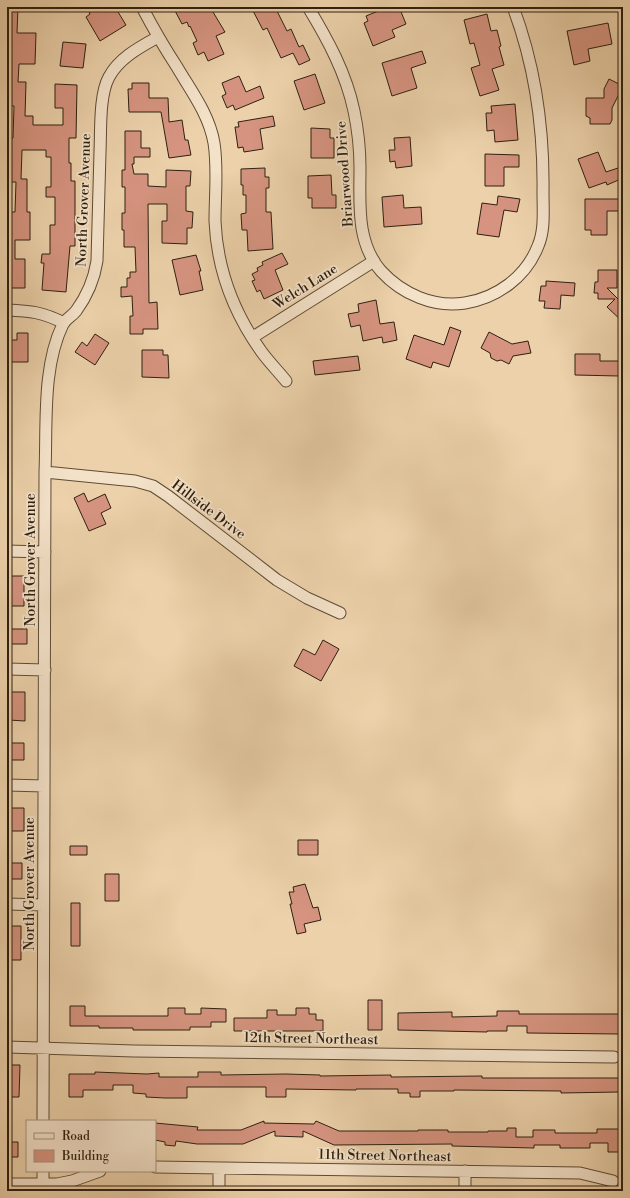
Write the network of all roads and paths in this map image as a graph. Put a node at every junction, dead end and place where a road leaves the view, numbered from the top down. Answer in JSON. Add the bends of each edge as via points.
{"nodes":[{"id":1,"x":142,"y":7,"type":"edge"},
{"id":2,"x":308,"y":7,"type":"edge"},
{"id":3,"x":513,"y":7,"type":"edge"},
{"id":4,"x":158,"y":37,"type":"junction"},
{"id":5,"x":374,"y":261,"type":"junction"},
{"id":6,"x":7,"y":310,"type":"edge"},
{"id":7,"x":64,"y":323,"type":"junction"},
{"id":8,"x":252,"y":337,"type":"junction"},
{"id":9,"x":286,"y":381,"type":"dead end"},
{"id":10,"x":45,"y":472,"type":"junction"},
{"id":11,"x":7,"y":551,"type":"edge"},
{"id":12,"x":45,"y":552,"type":"junction"},
{"id":13,"x":340,"y":613,"type":"dead end"},
{"id":14,"x":7,"y":669,"type":"edge"},
{"id":15,"x":45,"y":670,"type":"junction"},
{"id":16,"x":7,"y":785,"type":"edge"},
{"id":17,"x":44,"y":786,"type":"junction"},
{"id":18,"x":7,"y":904,"type":"edge"},
{"id":19,"x":43,"y":905,"type":"junction"},
{"id":20,"x":7,"y":1047,"type":"edge"},
{"id":21,"x":44,"y":1047,"type":"junction"},
{"id":22,"x":614,"y":1057,"type":"dead end"},
{"id":23,"x":43,"y":1120,"type":"edge"},
{"id":24,"x":156,"y":1167,"type":"edge"},
{"id":25,"x":219,"y":1168,"type":"junction"},
{"id":26,"x":465,"y":1171,"type":"junction"},
{"id":27,"x":43,"y":1172,"type":"edge"},
{"id":28,"x":97,"y":1172,"type":"edge"},
{"id":29,"x":613,"y":1181,"type":"dead end"},
{"id":30,"x":7,"y":1184,"type":"edge"},
{"id":31,"x":43,"y":1188,"type":"edge"},
{"id":32,"x":219,"y":1191,"type":"edge"},
{"id":33,"x":465,"y":1191,"type":"edge"}],
"edges":[{"from":1,"to":4,"type":"street"},
{"from":2,"to":5,"type":"street","name":"Briarwood Drive","via":[[332,49],[350,94],[359,139],[362,231]]},
{"from":3,"to":5,"type":"street","name":"Briarwood Drive","via":[[532,66],[543,143],[542,229],[534,255],[521,274],[503,288],[483,299],[461,303],[433,302],[411,294],[388,278]]},
{"from":4,"to":7,"type":"street","name":"North Grover Avenue","via":[[130,54],[117,66],[108,77],[103,92],[95,276],[87,294]]},
{"from":4,"to":8,"type":"street","via":[[203,110],[214,142],[216,222],[222,270],[235,305]]},
{"from":5,"to":8,"type":"street","name":"Welch Lane"},
{"from":6,"to":7,"type":"street","via":[[37,312]]},
{"from":7,"to":10,"type":"street","name":"North Grover Avenue","via":[[51,360],[48,380]]},
{"from":8,"to":9,"type":"street"},
{"from":10,"to":12,"type":"street","name":"North Grover Avenue"},
{"from":10,"to":13,"type":"street","name":"Hillside Drive","via":[[123,479],[153,486],[277,580],[307,598]]},
{"from":11,"to":12,"type":"street"},
{"from":12,"to":15,"type":"street","name":"North Grover Avenue"},
{"from":14,"to":15,"type":"street"},
{"from":15,"to":17,"type":"street","name":"North Grover Avenue"},
{"from":16,"to":17,"type":"street"},
{"from":17,"to":19,"type":"street","name":"North Grover Avenue"},
{"from":18,"to":19,"type":"street"},
{"from":19,"to":21,"type":"street","name":"North Grover Avenue"},
{"from":20,"to":21,"type":"street","name":"12th Street Northeast"},
{"from":21,"to":22,"type":"street","name":"12th Street Northeast","via":[[134,1051]]},
{"from":21,"to":23,"type":"street","name":"North Grover Avenue"},
{"from":24,"to":25,"type":"street","name":"11th Street Northeast"},
{"from":25,"to":26,"type":"street","name":"11th Street Northeast"},
{"from":25,"to":32,"type":"street"},
{"from":26,"to":29,"type":"street","name":"11th Street Northeast","via":[[580,1173]]},
{"from":26,"to":33,"type":"street"},
{"from":27,"to":31,"type":"street"},
{"from":28,"to":31,"type":"street"},
{"from":30,"to":31,"type":"street"}]}
